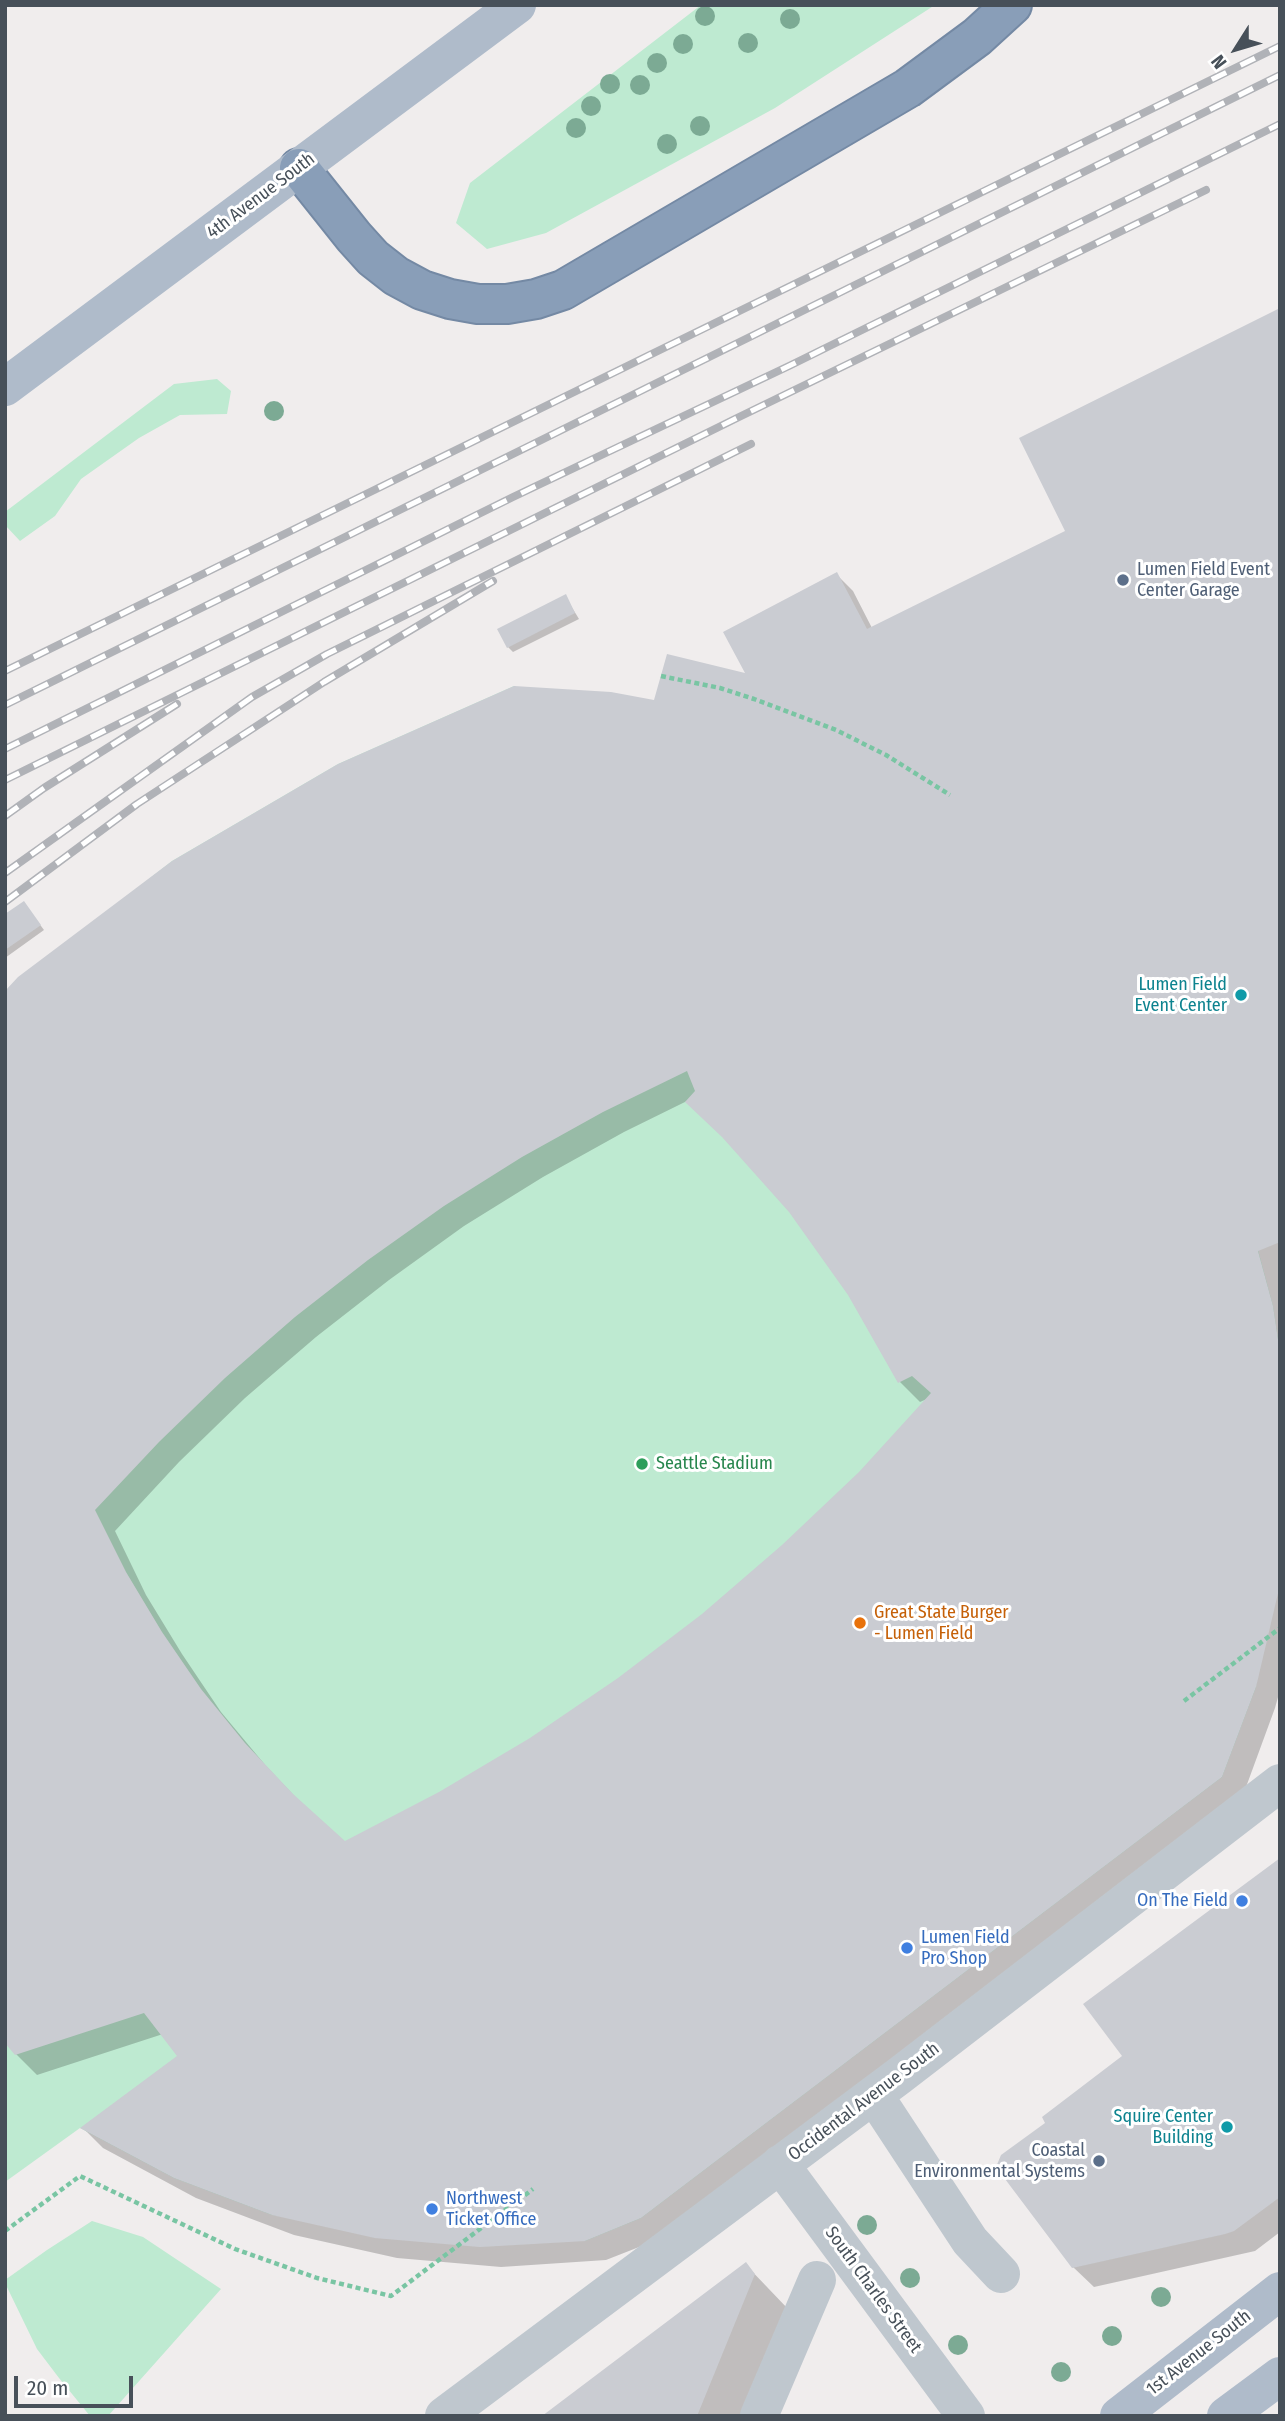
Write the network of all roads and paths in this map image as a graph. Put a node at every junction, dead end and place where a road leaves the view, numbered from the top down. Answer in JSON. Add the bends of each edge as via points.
{"nodes":[{"id":1,"x":517,"y":5,"type":"edge"},
{"id":2,"x":1012,"y":5,"type":"edge"},
{"id":3,"x":299,"y":168,"type":"junction"},
{"id":4,"x":5,"y":387,"type":"edge"},
{"id":5,"x":661,"y":676,"type":"dead end"},
{"id":6,"x":950,"y":795,"type":"dead end"},
{"id":7,"x":1280,"y":1628,"type":"edge"},
{"id":8,"x":1184,"y":1701,"type":"dead end"},
{"id":9,"x":1280,"y":1783,"type":"edge"},
{"id":10,"x":874,"y":2095,"type":"junction"},
{"id":11,"x":780,"y":2164,"type":"junction"},
{"id":12,"x":533,"y":2189,"type":"dead end"},
{"id":13,"x":5,"y":2231,"type":"edge"},
{"id":14,"x":1001,"y":2274,"type":"dead end"},
{"id":15,"x":817,"y":2280,"type":"dead end"},
{"id":16,"x":1280,"y":2291,"type":"edge"},
{"id":17,"x":1280,"y":2376,"type":"edge"},
{"id":18,"x":444,"y":2416,"type":"edge"},
{"id":19,"x":759,"y":2416,"type":"edge"},
{"id":20,"x":965,"y":2416,"type":"edge"},
{"id":21,"x":1119,"y":2416,"type":"edge"},
{"id":22,"x":1226,"y":2416,"type":"edge"}],
"edges":[{"from":1,"to":3,"type":"main road","name":"4th Avenue South"},
{"from":2,"to":3,"type":"highway","via":[[969,44],[908,88],[563,290],[536,299],[478,304],[422,290],[373,258]]},
{"from":3,"to":4,"type":"main road","name":"4th Avenue South"},
{"from":5,"to":6,"type":"path","via":[[720,688],[836,730]]},
{"from":7,"to":8,"type":"path"},
{"from":9,"to":10,"type":"street","name":"Occidental Avenue South"},
{"from":10,"to":11,"type":"street","name":"Occidental Avenue South"},
{"from":10,"to":14,"type":"street","via":[[970,2241]]},
{"from":11,"to":18,"type":"street","name":"Occidental Avenue South"},
{"from":11,"to":20,"type":"street","name":"South Charles Street"},
{"from":12,"to":13,"type":"path","via":[[391,2296],[317,2278],[235,2249],[80,2176]]},
{"from":15,"to":19,"type":"street"},
{"from":16,"to":21,"type":"main road","name":"1st Avenue South"},
{"from":17,"to":22,"type":"main road"}]}
